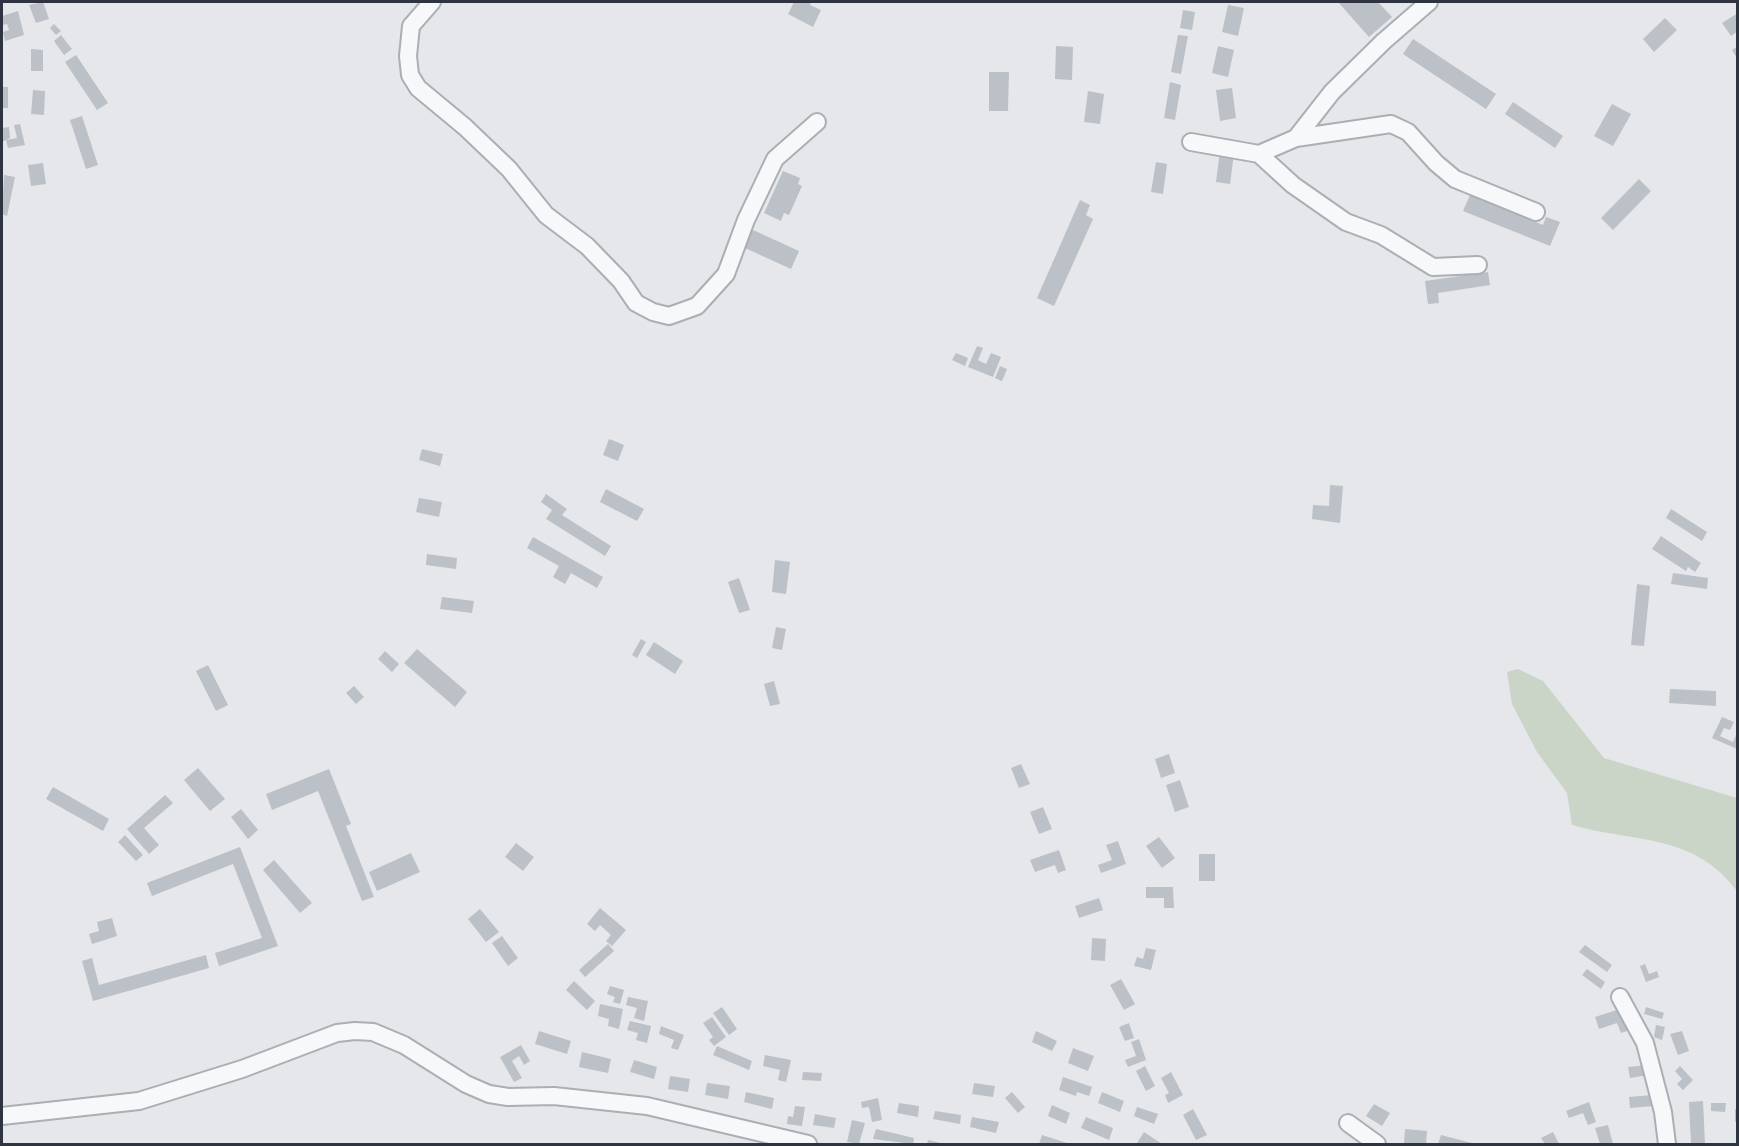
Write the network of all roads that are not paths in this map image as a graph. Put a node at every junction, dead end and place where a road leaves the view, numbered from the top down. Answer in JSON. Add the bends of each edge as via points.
{"nodes":[{"id":1,"x":432,"y":2,"type":"edge"},
{"id":2,"x":1430,"y":2,"type":"edge"},
{"id":3,"x":817,"y":122,"type":"dead end"},
{"id":4,"x":1296,"y":138,"type":"junction"},
{"id":5,"x":1191,"y":142,"type":"dead end"},
{"id":6,"x":1259,"y":153,"type":"junction"},
{"id":7,"x":1536,"y":212,"type":"dead end"},
{"id":8,"x":1479,"y":265,"type":"dead end"},
{"id":9,"x":1620,"y":997,"type":"dead end"},
{"id":10,"x":2,"y":1116,"type":"edge"},
{"id":11,"x":1348,"y":1123,"type":"dead end"},
{"id":12,"x":808,"y":1144,"type":"edge"},
{"id":13,"x":1377,"y":1144,"type":"edge"},
{"id":14,"x":1667,"y":1144,"type":"edge"}],
"edges":[{"from":1,"to":3,"type":"street","via":[[411,26],[410,75],[418,88],[509,169],[546,215],[587,246],[636,303],[652,312],[669,316],[697,306],[726,274],[775,159]]},
{"from":2,"to":4,"type":"street","via":[[1332,92]]},
{"from":4,"to":6,"type":"street"},
{"from":4,"to":7,"type":"street","via":[[1391,124],[1408,132],[1455,179]]},
{"from":5,"to":6,"type":"street"},
{"from":6,"to":8,"type":"street","via":[[1293,185],[1346,222],[1381,236],[1433,267]]},
{"from":9,"to":14,"type":"street","via":[[1645,1043]]},
{"from":10,"to":12,"type":"street","via":[[139,1101],[355,1030],[373,1032],[404,1045],[489,1094],[647,1106]]},
{"from":11,"to":13,"type":"street"}]}
